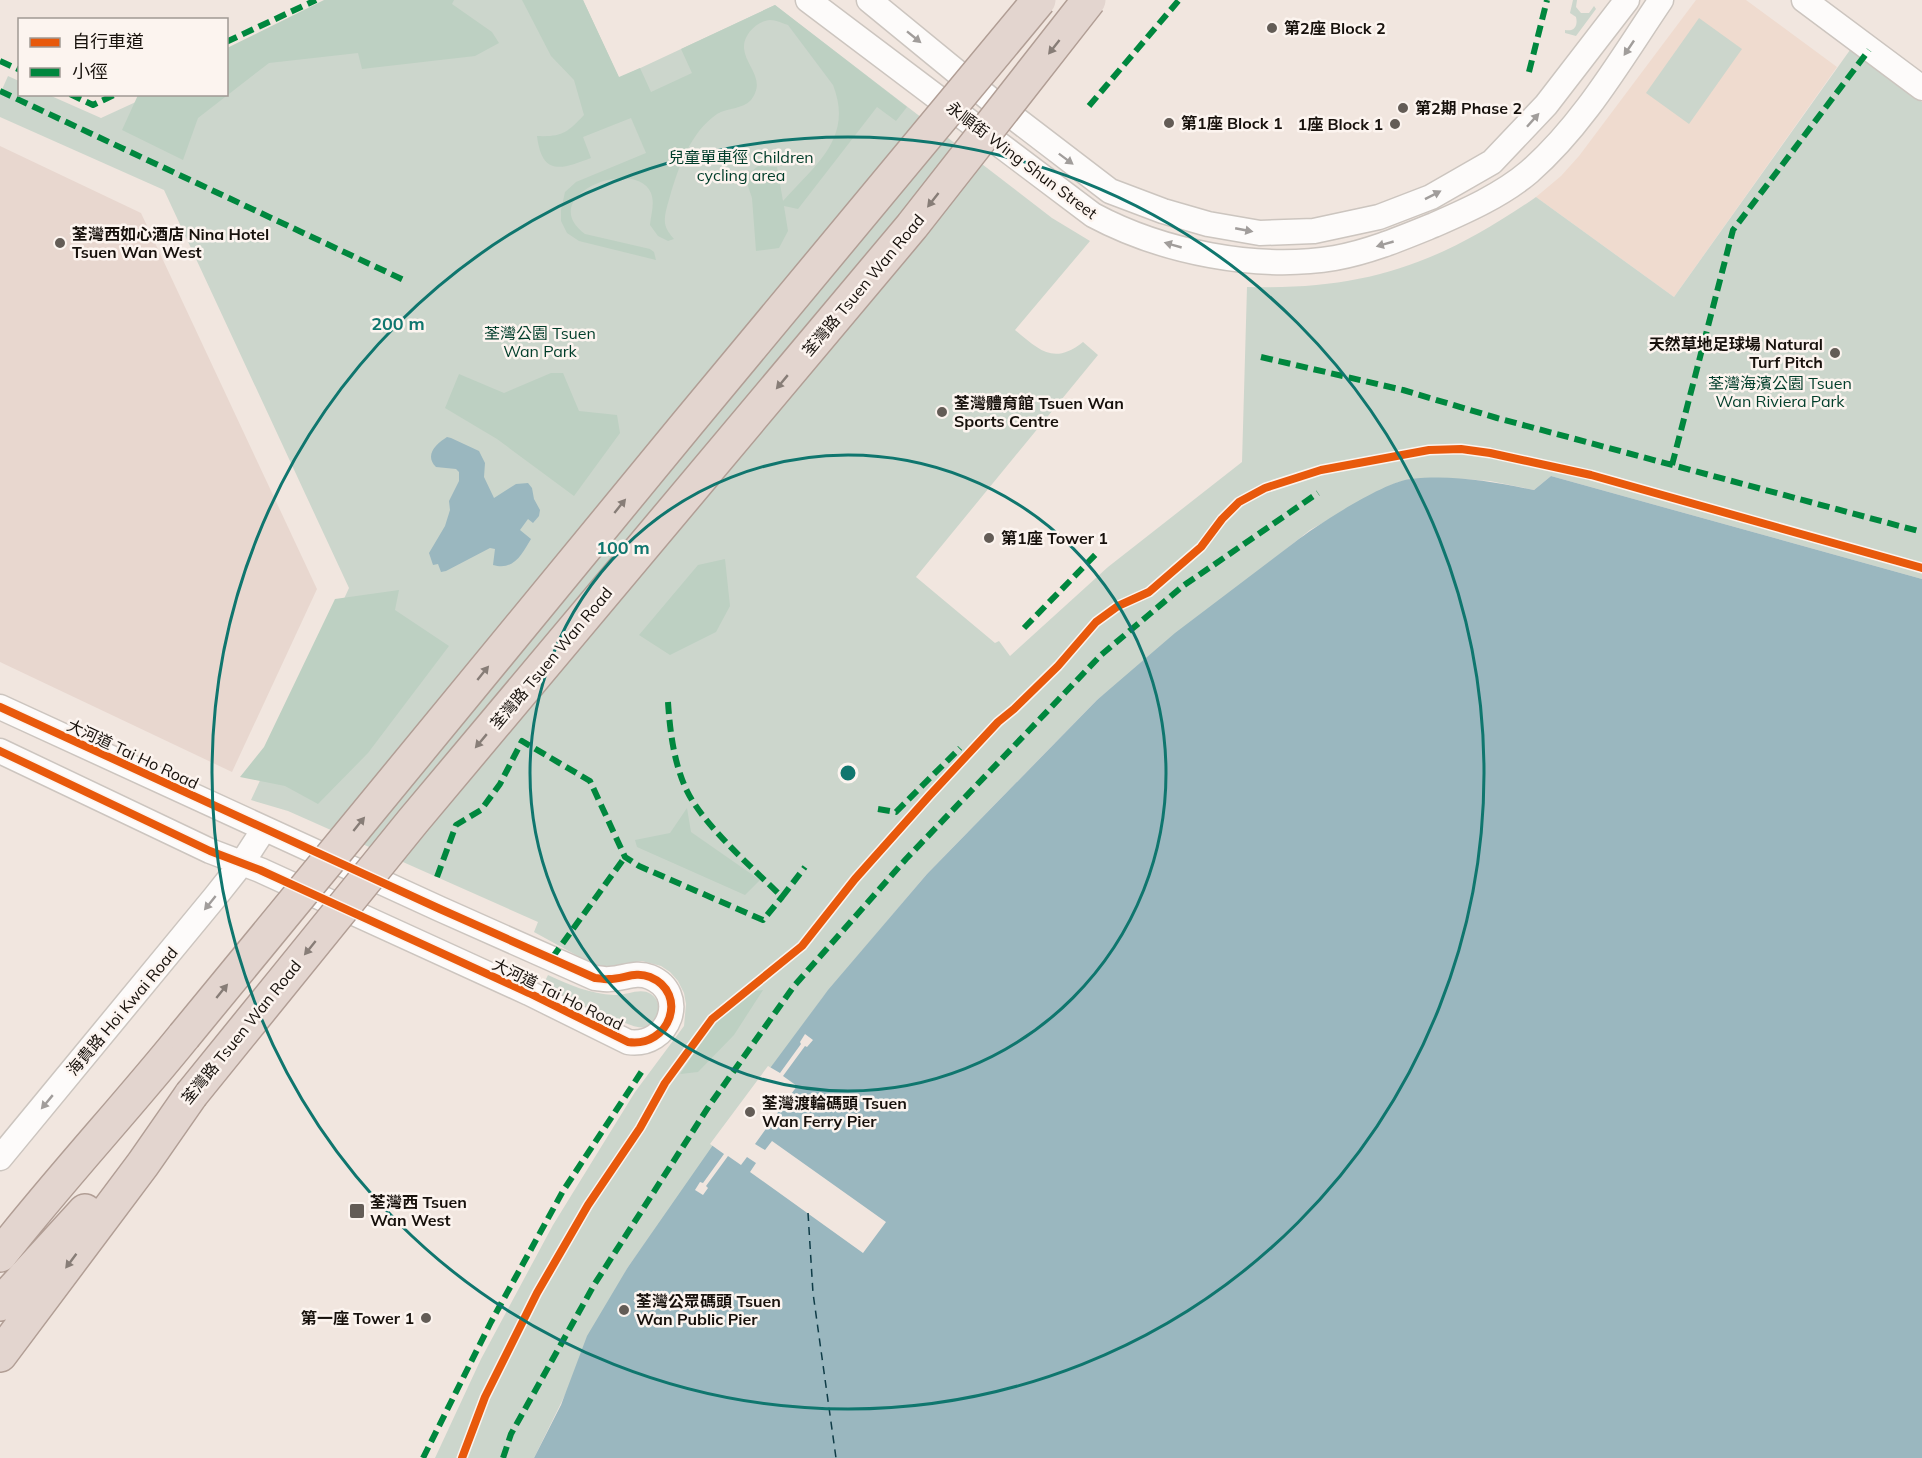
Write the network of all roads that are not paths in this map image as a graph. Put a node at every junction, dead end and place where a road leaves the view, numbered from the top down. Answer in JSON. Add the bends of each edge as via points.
{"nodes":[{"id":1,"x":808,"y":0,"type":"edge"},
{"id":2,"x":869,"y":0,"type":"edge"},
{"id":3,"x":1039,"y":0,"type":"edge"},
{"id":4,"x":1089,"y":0,"type":"edge"},
{"id":5,"x":1627,"y":0,"type":"edge"},
{"id":6,"x":1662,"y":0,"type":"edge"},
{"id":7,"x":1804,"y":0,"type":"edge"},
{"id":8,"x":1922,"y":88,"type":"edge"},
{"id":9,"x":0,"y":707,"type":"edge"},
{"id":10,"x":0,"y":751,"type":"edge"},
{"id":11,"x":264,"y":829,"type":"junction"},
{"id":12,"x":242,"y":863,"type":"junction"},
{"id":13,"x":184,"y":1036,"type":"junction"},
{"id":14,"x":191,"y":1095,"type":"junction"},
{"id":15,"x":0,"y":1158,"type":"edge"},
{"id":16,"x":0,"y":1218,"type":"edge"},
{"id":17,"x":0,"y":1255,"type":"edge"},
{"id":18,"x":0,"y":1304,"type":"edge"},
{"id":19,"x":0,"y":1355,"type":"edge"}],
"edges":[{"from":6,"to":1,"type":"street","name":"永順街 Wing Shun Street","one_way":true,"via":[[1572,127],[1528,173],[1465,212],[1398,240],[1336,258],[1280,261],[1235,260],[1176,246],[1111,224]]},
{"from":2,"to":5,"type":"street","name":"永順街 Wing Shun Street","one_way":true,"via":[[999,107],[1110,191],[1163,212],[1260,233],[1314,231],[1379,217],[1431,197],[1492,162],[1546,105]]},
{"from":13,"to":3,"type":"highway","one_way":true,"bridge":true},
{"from":4,"to":14,"type":"highway","name":"荃灣路 Tsuen Wan Road","one_way":true,"bridge":true,"via":[[912,226],[413,821]]},
{"from":7,"to":8,"type":"street"},
{"from":9,"to":11,"type":"street","name":"大河道 Tai Ho Road"},
{"from":10,"to":12,"type":"street","name":"大河道 Tai Ho Road"},
{"from":11,"to":12,"type":"street","name":"海貴路 Hoi Kwai Road"},
{"from":11,"to":12,"type":"street","name":"大河道 Tai Ho Road","via":[[595,978],[609,980],[633,974],[652,978],[668,994],[668,1022],[651,1040],[628,1042]]},
{"from":12,"to":15,"type":"street","name":"海貴路 Hoi Kwai Road","one_way":true},
{"from":13,"to":16,"type":"highway","via":[[120,1092]]},
{"from":13,"to":17,"type":"highway"},
{"from":14,"to":18,"type":"highway","name":"荃灣路 Tsuen Wan Road"},
{"from":14,"to":19,"type":"highway","one_way":true}]}
